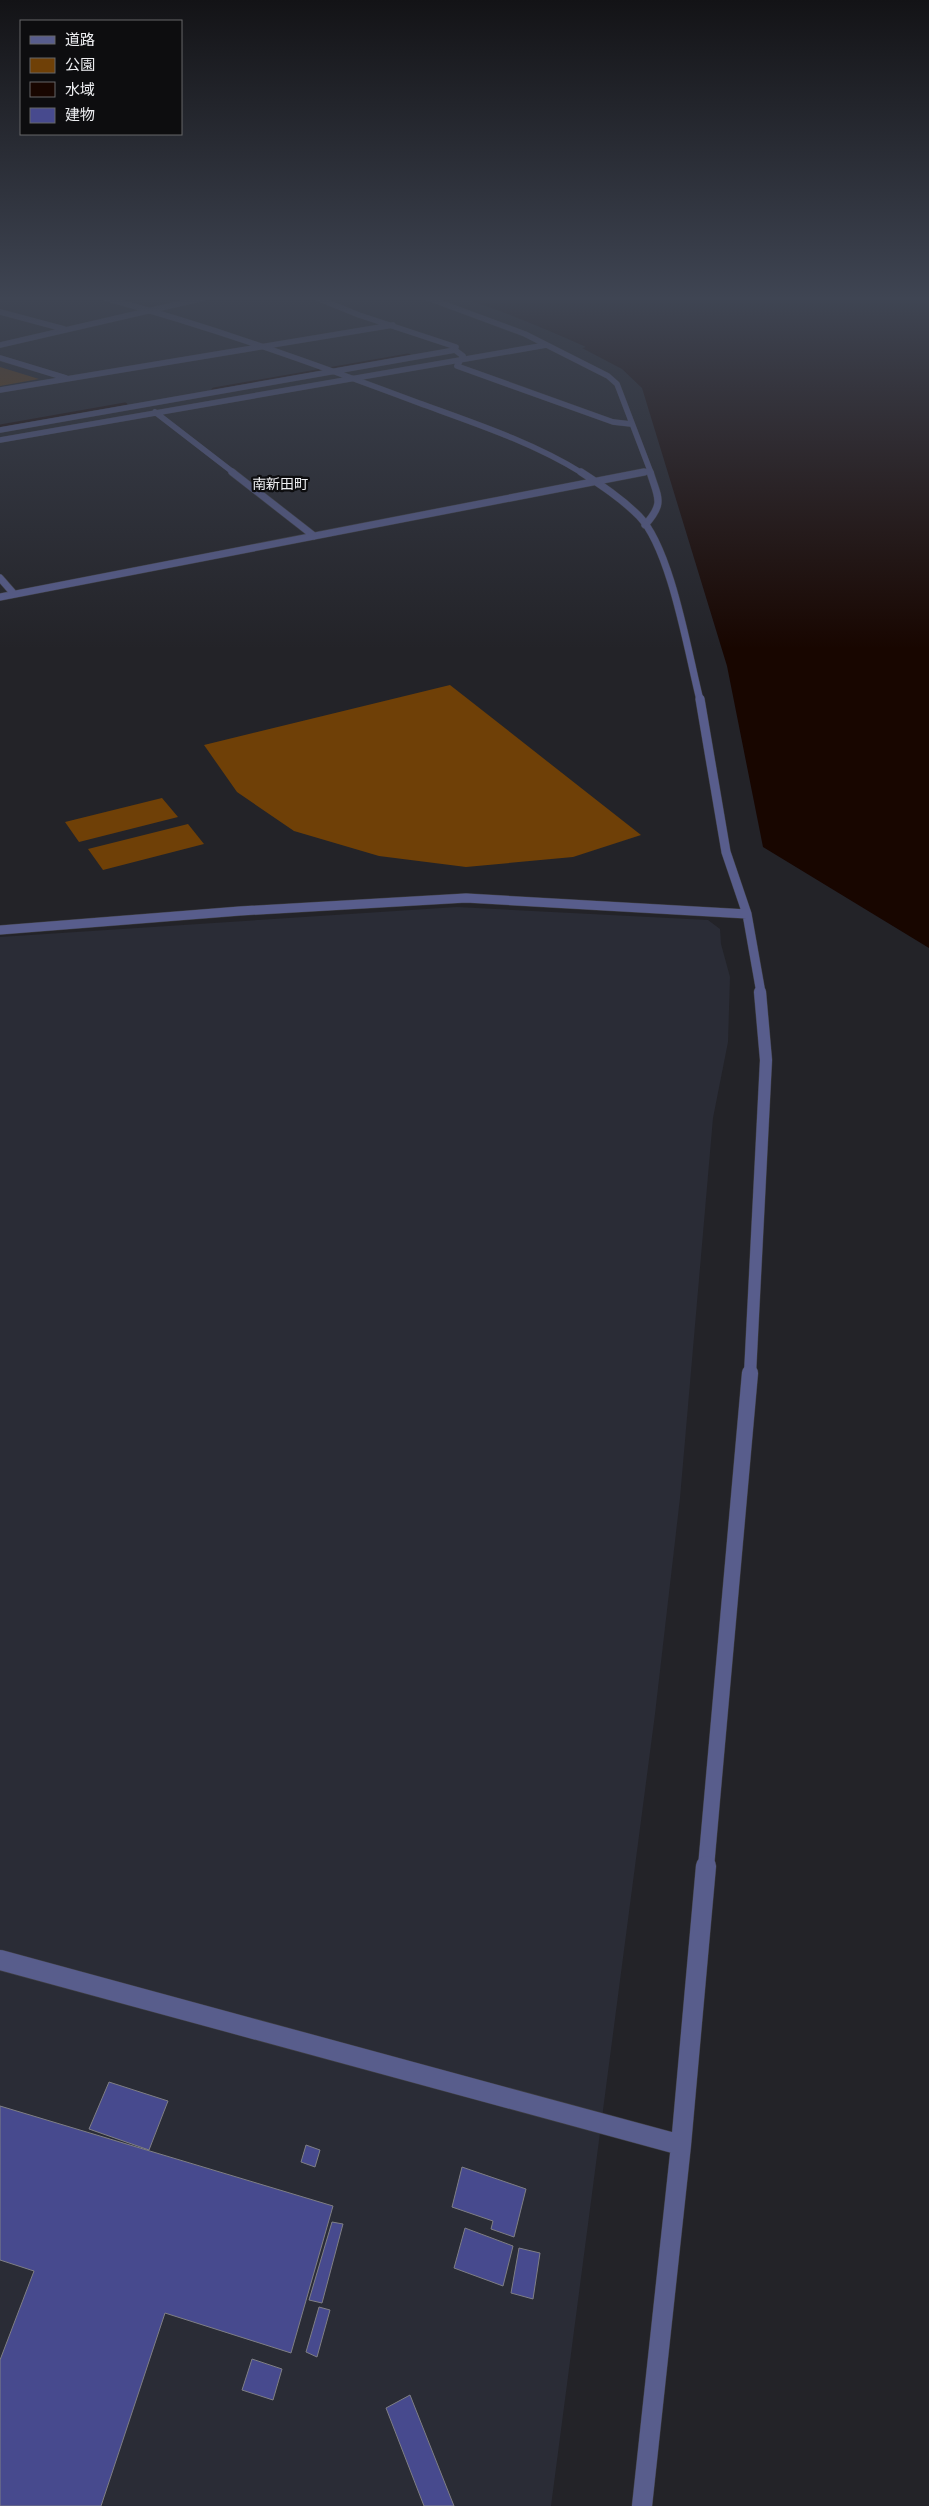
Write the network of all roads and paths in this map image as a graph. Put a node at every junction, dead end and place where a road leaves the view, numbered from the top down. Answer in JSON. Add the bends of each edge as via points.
{"nodes":[{"id":1,"x":85,"y":415,"type":"edge"},
{"id":2,"x":139,"y":415,"type":"edge"},
{"id":3,"x":159,"y":415,"type":"edge"},
{"id":4,"x":449,"y":415,"type":"edge"},
{"id":5,"x":594,"y":415,"type":"edge"},
{"id":6,"x":628,"y":415,"type":"edge"},
{"id":7,"x":631,"y":424,"type":"junction"},
{"id":8,"x":0,"y":430,"type":"edge"},
{"id":9,"x":0,"y":440,"type":"edge"},
{"id":10,"x":650,"y":471,"type":"junction"},
{"id":11,"x":596,"y":481,"type":"junction"},
{"id":12,"x":645,"y":525,"type":"junction"},
{"id":13,"x":314,"y":536,"type":"junction"},
{"id":14,"x":0,"y":578,"type":"edge"},
{"id":15,"x":14,"y":594,"type":"junction"},
{"id":16,"x":0,"y":597,"type":"edge"},
{"id":17,"x":747,"y":914,"type":"junction"},
{"id":18,"x":0,"y":930,"type":"edge"},
{"id":19,"x":0,"y":1960,"type":"edge"},
{"id":20,"x":681,"y":2145,"type":"junction"},
{"id":21,"x":642,"y":2506,"type":"edge"}],
"edges":[{"from":1,"to":8,"type":"street"},
{"from":2,"to":9,"type":"street"},
{"from":3,"to":13,"type":"street"},
{"from":4,"to":11,"type":"street","via":[[543,451]]},
{"from":5,"to":7,"type":"street"},
{"from":6,"to":7,"type":"street"},
{"from":7,"to":10,"type":"street"},
{"from":10,"to":11,"type":"street"},
{"from":10,"to":12,"type":"street","via":[[659,502],[657,512]]},
{"from":11,"to":12,"type":"street"},
{"from":11,"to":13,"type":"street"},
{"from":12,"to":17,"type":"street","via":[[659,547],[670,580],[705,719],[726,852]]},
{"from":13,"to":15,"type":"street"},
{"from":14,"to":15,"type":"street"},
{"from":15,"to":16,"type":"street"},
{"from":17,"to":18,"type":"street","via":[[466,898],[240,911]]},
{"from":17,"to":20,"type":"street","via":[[759,974],[766,1060],[752,1348]]},
{"from":19,"to":20,"type":"street"},
{"from":20,"to":21,"type":"street"}]}
